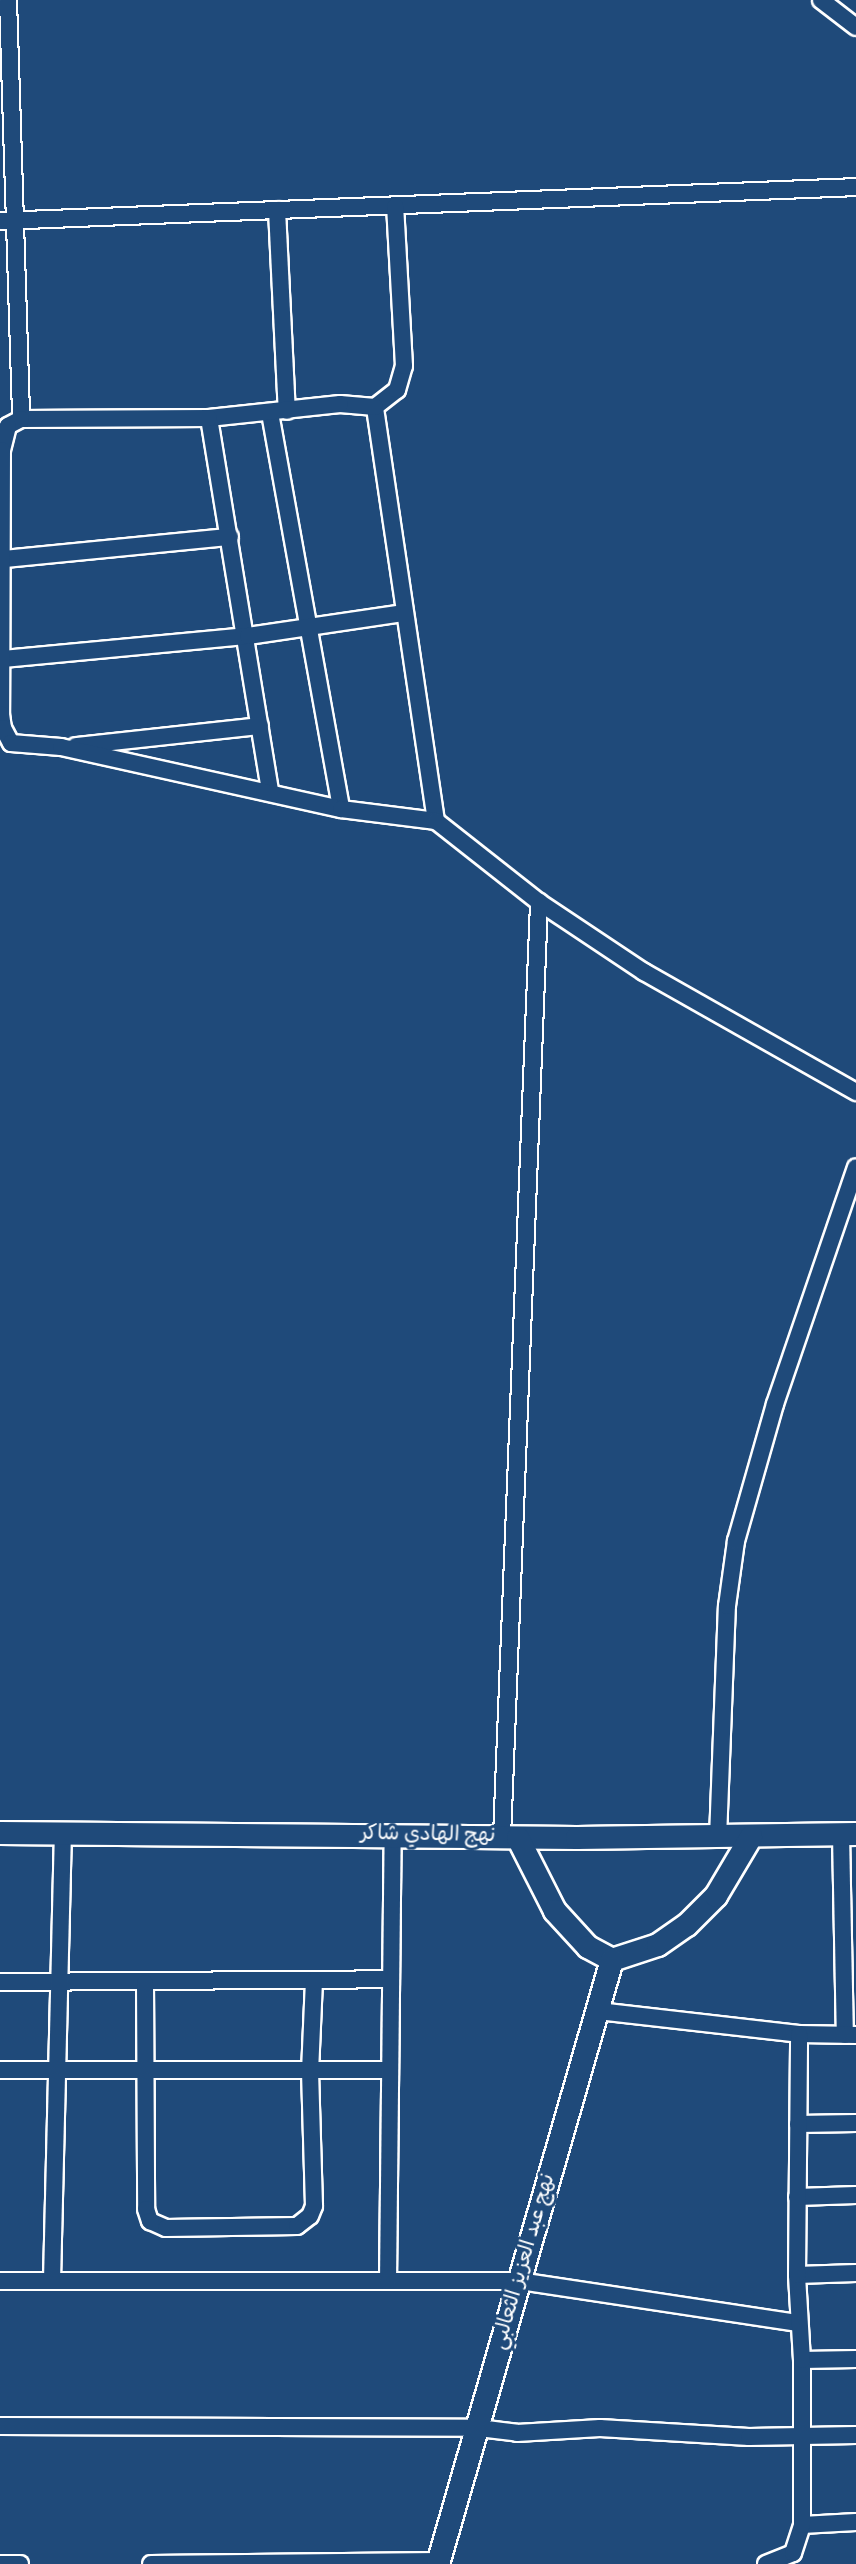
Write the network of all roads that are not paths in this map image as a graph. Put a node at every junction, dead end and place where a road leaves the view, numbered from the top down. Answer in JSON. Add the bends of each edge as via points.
{"nodes":[{"id":1,"x":8,"y":0,"type":"edge"},
{"id":2,"x":821,"y":0,"type":"edge"},
{"id":3,"x":856,"y":27,"type":"edge"},
{"id":4,"x":856,"y":187,"type":"edge"},
{"id":5,"x":395,"y":206,"type":"junction"},
{"id":6,"x":277,"y":210,"type":"junction"},
{"id":7,"x":8,"y":221,"type":"edge"},
{"id":8,"x":375,"y":407,"type":"junction"},
{"id":9,"x":278,"y":412,"type":"junction"},
{"id":10,"x":209,"y":417,"type":"junction"},
{"id":11,"x":21,"y":419,"type":"junction"},
{"id":12,"x":230,"y":537,"type":"junction"},
{"id":13,"x":4,"y":559,"type":"junction"},
{"id":14,"x":404,"y":613,"type":"junction"},
{"id":15,"x":307,"y":626,"type":"junction"},
{"id":16,"x":248,"y":636,"type":"junction"},
{"id":17,"x":3,"y":659,"type":"junction"},
{"id":18,"x":260,"y":726,"type":"junction"},
{"id":19,"x":3,"y":740,"type":"edge"},
{"id":20,"x":62,"y":747,"type":"junction"},
{"id":21,"x":270,"y":792,"type":"junction"},
{"id":22,"x":341,"y":808,"type":"junction"},
{"id":23,"x":436,"y":821,"type":"junction"},
{"id":24,"x":539,"y":903,"type":"junction"},
{"id":25,"x":856,"y":1092,"type":"edge"},
{"id":26,"x":856,"y":1167,"type":"edge"},
{"id":27,"x":0,"y":1833,"type":"edge"},
{"id":28,"x":63,"y":1833,"type":"junction"},
{"id":29,"x":848,"y":1834,"type":"edge"},
{"id":30,"x":393,"y":1836,"type":"junction"},
{"id":31,"x":510,"y":1837,"type":"junction"},
{"id":32,"x":751,"y":1837,"type":"junction"},
{"id":33,"x":718,"y":1838,"type":"junction"},
{"id":34,"x":612,"y":1960,"type":"junction"},
{"id":35,"x":391,"y":1979,"type":"junction"},
{"id":36,"x":0,"y":1982,"type":"edge"},
{"id":37,"x":314,"y":1982,"type":"junction"},
{"id":38,"x":58,"y":1983,"type":"junction"},
{"id":39,"x":145,"y":1983,"type":"junction"},
{"id":40,"x":598,"y":2011,"type":"junction"},
{"id":41,"x":799,"y":2034,"type":"junction"},
{"id":42,"x":850,"y":2035,"type":"edge"},
{"id":43,"x":58,"y":2068,"type":"junction"},
{"id":44,"x":146,"y":2069,"type":"junction"},
{"id":45,"x":0,"y":2070,"type":"edge"},
{"id":46,"x":390,"y":2070,"type":"junction"},
{"id":47,"x":310,"y":2072,"type":"junction"},
{"id":48,"x":856,"y":2123,"type":"edge"},
{"id":49,"x":798,"y":2124,"type":"junction"},
{"id":50,"x":856,"y":2195,"type":"edge"},
{"id":51,"x":797,"y":2197,"type":"junction"},
{"id":52,"x":856,"y":2273,"type":"edge"},
{"id":53,"x":797,"y":2275,"type":"junction"},
{"id":54,"x":52,"y":2280,"type":"junction"},
{"id":55,"x":0,"y":2281,"type":"edge"},
{"id":56,"x":388,"y":2281,"type":"junction"},
{"id":57,"x":520,"y":2281,"type":"junction"},
{"id":58,"x":800,"y":2323,"type":"junction"},
{"id":59,"x":856,"y":2359,"type":"edge"},
{"id":60,"x":802,"y":2361,"type":"junction"},
{"id":61,"x":0,"y":2426,"type":"edge"},
{"id":62,"x":479,"y":2428,"type":"junction"},
{"id":63,"x":856,"y":2435,"type":"edge"},
{"id":64,"x":801,"y":2436,"type":"junction"},
{"id":65,"x":856,"y":2522,"type":"edge"},
{"id":66,"x":802,"y":2525,"type":"junction"},
{"id":67,"x":438,"y":2562,"type":"edge"},
{"id":68,"x":0,"y":2564,"type":"edge"},
{"id":69,"x":20,"y":2564,"type":"edge"},
{"id":70,"x":151,"y":2564,"type":"edge"},
{"id":71,"x":766,"y":2564,"type":"edge"}],
"edges":[{"from":1,"to":7,"type":"street"},
{"from":2,"to":3,"type":"street"},
{"from":4,"to":5,"type":"street"},
{"from":5,"to":6,"type":"street"},
{"from":5,"to":8,"type":"street","via":[[404,366],[397,390]]},
{"from":6,"to":7,"type":"street"},
{"from":6,"to":9,"type":"street"},
{"from":7,"to":11,"type":"street"},
{"from":8,"to":9,"type":"street","via":[[340,404]]},
{"from":8,"to":14,"type":"street"},
{"from":9,"to":10,"type":"street"},
{"from":9,"to":15,"type":"street"},
{"from":10,"to":11,"type":"street"},
{"from":10,"to":12,"type":"street"},
{"from":11,"to":13,"type":"street","via":[[12,422],[4,435]]},
{"from":12,"to":13,"type":"street"},
{"from":12,"to":16,"type":"street"},
{"from":13,"to":17,"type":"street"},
{"from":14,"to":15,"type":"street"},
{"from":14,"to":23,"type":"street"},
{"from":15,"to":16,"type":"street"},
{"from":15,"to":22,"type":"street"},
{"from":16,"to":17,"type":"street"},
{"from":16,"to":18,"type":"street"},
{"from":17,"to":19,"type":"street"},
{"from":18,"to":20,"type":"street"},
{"from":18,"to":21,"type":"street"},
{"from":19,"to":20,"type":"street","via":[[18,746]]},
{"from":20,"to":21,"type":"street"},
{"from":21,"to":22,"type":"street"},
{"from":22,"to":23,"type":"street"},
{"from":23,"to":24,"type":"street"},
{"from":24,"to":25,"type":"street","via":[[684,997]]},
{"from":24,"to":31,"type":"street"},
{"from":26,"to":33,"type":"street","via":[[775,1404],[736,1541],[727,1606]]},
{"from":27,"to":28,"type":"street","name":"نهج الهادي شاكر"},
{"from":28,"to":30,"type":"street","name":"نهج الهادي شاكر"},
{"from":28,"to":38,"type":"street"},
{"from":29,"to":32,"type":"street","name":"نهج الهادي شاكر"},
{"from":29,"to":42,"type":"street"},
{"from":30,"to":31,"type":"street","name":"نهج الهادي شاكر"},
{"from":30,"to":35,"type":"street"},
{"from":31,"to":33,"type":"street","name":"نهج الهادي شاكر"},
{"from":31,"to":34,"type":"street","via":[[555,1911],[588,1947]]},
{"from":32,"to":33,"type":"street","name":"نهج الهادي شاكر"},
{"from":32,"to":34,"type":"street","via":[[716,1896],[687,1925],[658,1945]]},
{"from":34,"to":40,"type":"street","name":"نهج عبد العزيز الثعالبي"},
{"from":35,"to":37,"type":"street"},
{"from":35,"to":46,"type":"street"},
{"from":36,"to":38,"type":"street"},
{"from":37,"to":39,"type":"street"},
{"from":37,"to":47,"type":"street"},
{"from":38,"to":39,"type":"street"},
{"from":38,"to":43,"type":"street"},
{"from":39,"to":44,"type":"street"},
{"from":40,"to":41,"type":"street"},
{"from":40,"to":57,"type":"street","name":"نهج عبد العزيز الثعالبي"},
{"from":41,"to":42,"type":"street"},
{"from":41,"to":49,"type":"street"},
{"from":43,"to":44,"type":"street"},
{"from":43,"to":45,"type":"street"},
{"from":43,"to":54,"type":"street"},
{"from":44,"to":47,"type":"street"},
{"from":44,"to":47,"type":"street","via":[[146,2209],[150,2221],[166,2228],[305,2223],[314,2206]]},
{"from":46,"to":47,"type":"street"},
{"from":46,"to":56,"type":"street"},
{"from":48,"to":49,"type":"street"},
{"from":49,"to":51,"type":"street"},
{"from":50,"to":51,"type":"street"},
{"from":51,"to":53,"type":"street"},
{"from":52,"to":53,"type":"street"},
{"from":53,"to":58,"type":"street"},
{"from":54,"to":55,"type":"street"},
{"from":54,"to":56,"type":"street"},
{"from":56,"to":57,"type":"street"},
{"from":57,"to":58,"type":"street"},
{"from":57,"to":62,"type":"street","name":"نهج عبد العزيز الثعالبي"},
{"from":58,"to":60,"type":"street"},
{"from":59,"to":60,"type":"street"},
{"from":60,"to":64,"type":"street"},
{"from":61,"to":62,"type":"street"},
{"from":62,"to":64,"type":"street","via":[[517,2433],[600,2428]]},
{"from":62,"to":67,"type":"street","name":"نهج عبد العزيز الثعالبي"},
{"from":63,"to":64,"type":"street"},
{"from":64,"to":66,"type":"street"},
{"from":65,"to":66,"type":"street"},
{"from":66,"to":71,"type":"street","via":[[793,2553]]},
{"from":67,"to":70,"type":"street"},
{"from":68,"to":69,"type":"street"}]}
